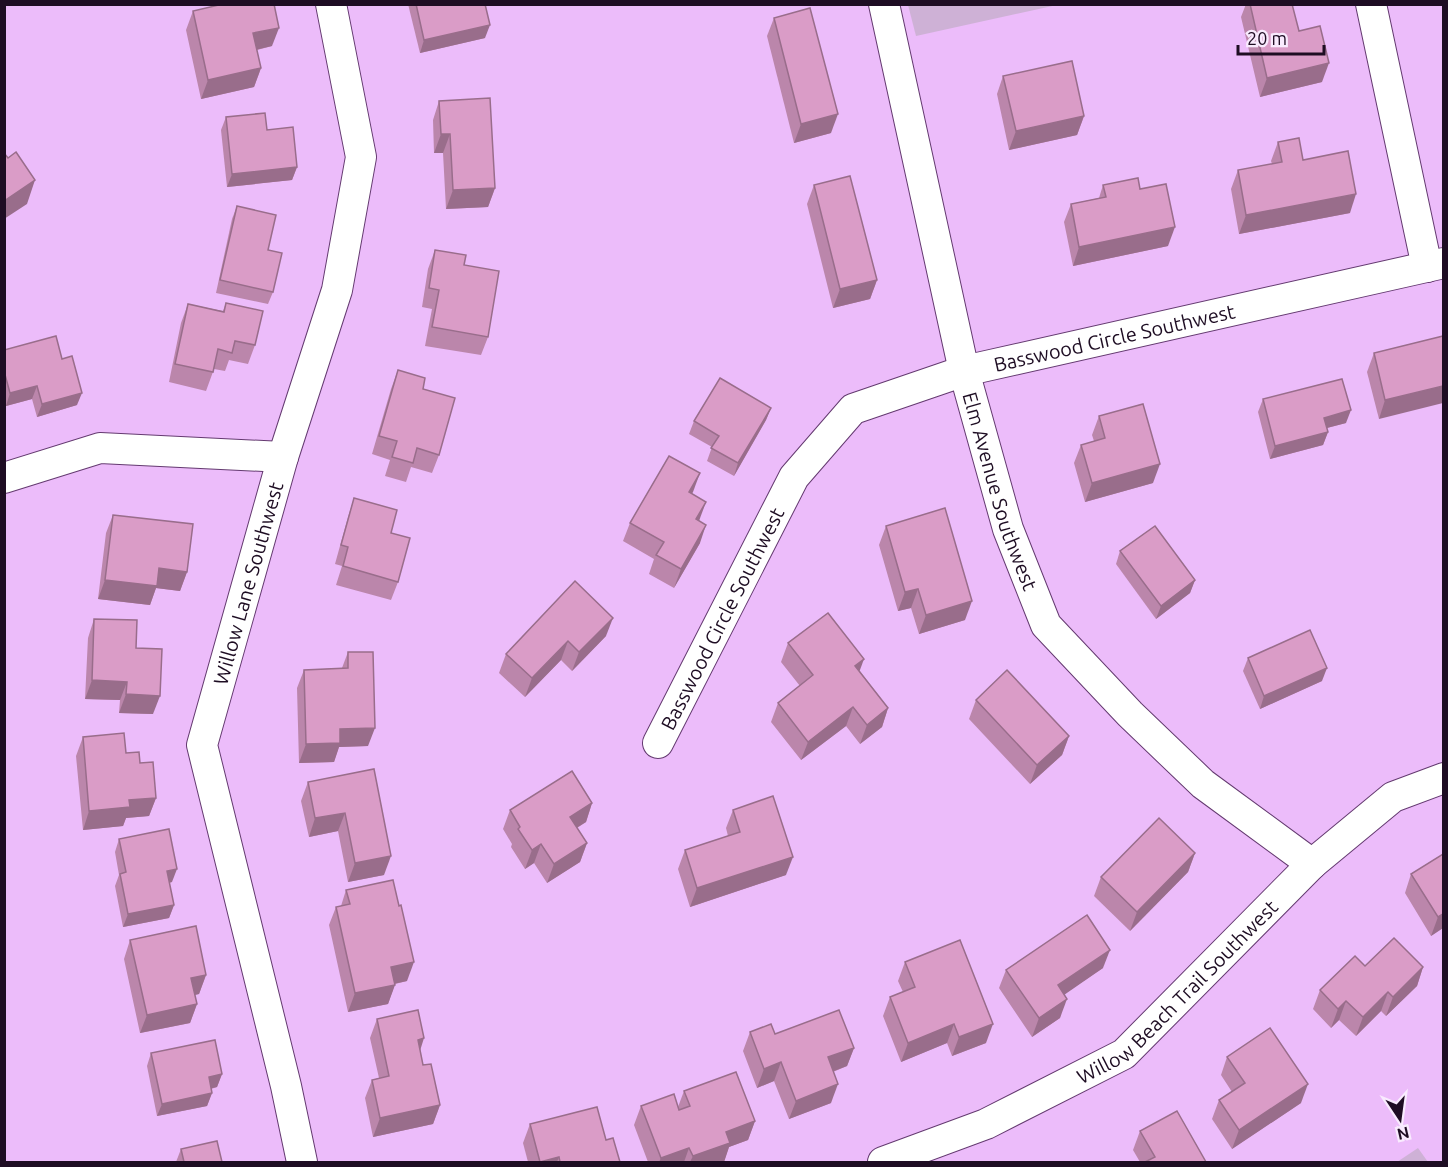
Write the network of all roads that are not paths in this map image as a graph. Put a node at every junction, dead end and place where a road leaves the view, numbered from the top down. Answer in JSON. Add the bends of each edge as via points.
{"nodes":[{"id":1,"x":331,"y":4,"type":"edge"},
{"id":2,"x":884,"y":4,"type":"edge"},
{"id":3,"x":1371,"y":4,"type":"edge"},
{"id":4,"x":1435,"y":265,"type":"edge"},
{"id":5,"x":964,"y":371,"type":"junction"},
{"id":6,"x":282,"y":457,"type":"junction"},
{"id":7,"x":4,"y":478,"type":"edge"},
{"id":8,"x":658,"y":743,"type":"dead end"},
{"id":9,"x":1443,"y":778,"type":"edge"},
{"id":10,"x":1312,"y":864,"type":"junction"},
{"id":11,"x":302,"y":1162,"type":"edge"},
{"id":12,"x":883,"y":1162,"type":"edge"}],
"edges":[{"from":1,"to":6,"type":"street","name":"Willow Lane Southwest","via":[[361,157],[337,290]]},
{"from":2,"to":5,"type":"street","name":"Elm Avenue Southwest"},
{"from":3,"to":4,"type":"street"},
{"from":4,"to":5,"type":"street","name":"Basswood Circle Southwest"},
{"from":5,"to":8,"type":"street","name":"Basswood Circle Southwest","via":[[853,409],[794,477]]},
{"from":5,"to":10,"type":"street","name":"Elm Avenue Southwest","via":[[1008,529],[1046,625],[1203,784]]},
{"from":6,"to":7,"type":"street","via":[[100,448]]},
{"from":6,"to":11,"type":"street","name":"Willow Lane Southwest","via":[[202,745],[284,1074]]},
{"from":9,"to":10,"type":"street","name":"Willow Beach Trail Southwest","via":[[1393,797]]},
{"from":10,"to":12,"type":"street","name":"Willow Beach Trail Southwest","via":[[1124,1054],[987,1124]]}]}
